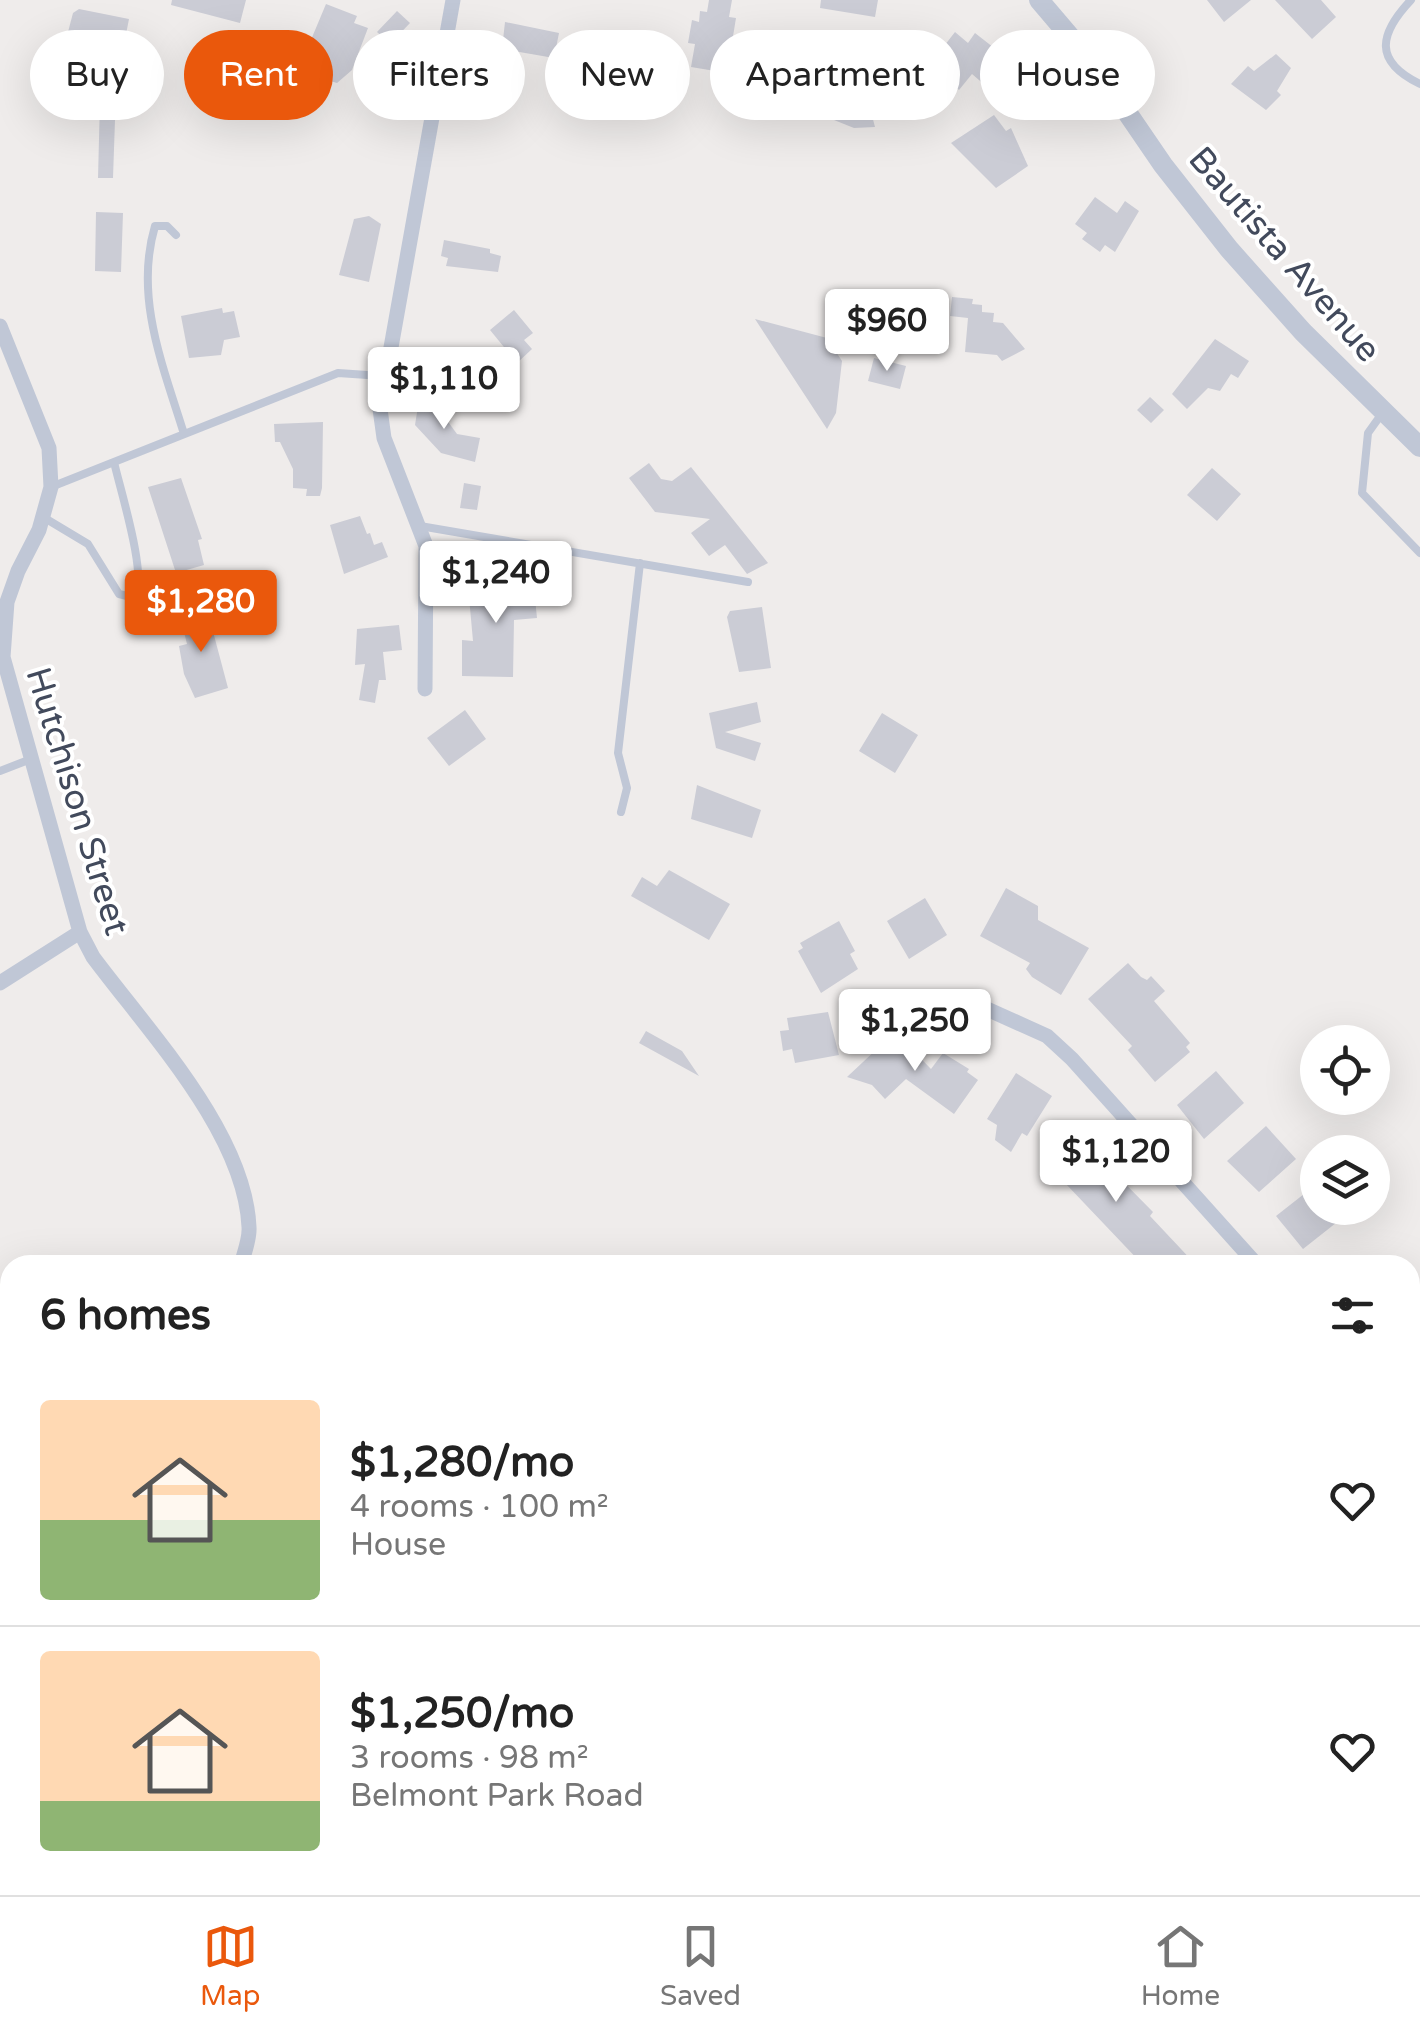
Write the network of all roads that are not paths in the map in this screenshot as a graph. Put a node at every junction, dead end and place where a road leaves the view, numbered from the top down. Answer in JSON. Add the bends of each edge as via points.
{"nodes":[{"id":1,"x":453,"y":0,"type":"edge"},
{"id":2,"x":1039,"y":0,"type":"edge"},
{"id":3,"x":1412,"y":0,"type":"edge"},
{"id":4,"x":1420,"y":84,"type":"edge"},
{"id":5,"x":176,"y":234,"type":"dead end"},
{"id":6,"x":0,"y":326,"type":"edge"},
{"id":7,"x":382,"y":376,"type":"junction"},
{"id":8,"x":1383,"y":412,"type":"junction"},
{"id":9,"x":184,"y":434,"type":"junction"},
{"id":10,"x":1420,"y":447,"type":"edge"},
{"id":11,"x":114,"y":462,"type":"junction"},
{"id":12,"x":52,"y":487,"type":"junction"},
{"id":13,"x":43,"y":517,"type":"junction"},
{"id":14,"x":420,"y":526,"type":"junction"},
{"id":15,"x":1420,"y":553,"type":"edge"},
{"id":16,"x":640,"y":563,"type":"junction"},
{"id":17,"x":748,"y":582,"type":"dead end"},
{"id":18,"x":4,"y":602,"type":"edge"},
{"id":19,"x":425,"y":690,"type":"dead end"},
{"id":20,"x":31,"y":758,"type":"junction"},
{"id":21,"x":0,"y":771,"type":"edge"},
{"id":22,"x":621,"y":812,"type":"dead end"},
{"id":23,"x":80,"y":932,"type":"junction"},
{"id":24,"x":0,"y":984,"type":"edge"},
{"id":25,"x":967,"y":1000,"type":"dead end"},
{"id":26,"x":244,"y":1255,"type":"edge"},
{"id":27,"x":1247,"y":1255,"type":"edge"}],
"edges":[{"from":1,"to":7,"type":"street"},
{"from":2,"to":8,"type":"street","name":"Bautista Avenue","via":[[1229,249]]},
{"from":3,"to":4,"type":"lane","via":[[1387,32],[1385,47],[1399,73]]},
{"from":5,"to":9,"type":"lane","via":[[155,226],[146,277],[152,328]]},
{"from":6,"to":12,"type":"street","name":"Hutchison Street","via":[[49,448]]},
{"from":7,"to":9,"type":"lane","via":[[338,373]]},
{"from":7,"to":14,"type":"street","via":[[384,438]]},
{"from":8,"to":10,"type":"street","name":"Bautista Avenue"},
{"from":8,"to":15,"type":"lane","via":[[1368,433],[1362,493]]},
{"from":9,"to":11,"type":"lane"},
{"from":11,"to":12,"type":"lane"},
{"from":11,"to":13,"type":"lane","via":[[138,571],[135,598],[119,594],[88,544]]},
{"from":12,"to":13,"type":"street","name":"Hutchison Street"},
{"from":13,"to":18,"type":"street","name":"Hutchison Street"},
{"from":14,"to":16,"type":"lane"},
{"from":14,"to":19,"type":"street","via":[[426,546]]},
{"from":16,"to":17,"type":"lane"},
{"from":16,"to":22,"type":"lane","via":[[618,753],[628,788]]},
{"from":18,"to":20,"type":"street","name":"Hutchison Street","via":[[3,658]]},
{"from":20,"to":21,"type":"lane"},
{"from":20,"to":23,"type":"street","name":"Hutchison Street"},
{"from":23,"to":24,"type":"street"},
{"from":23,"to":26,"type":"street","name":"Hutchison Street","via":[[222,1132],[245,1200],[250,1231]]},
{"from":25,"to":27,"type":"street","via":[[1047,1036]]}]}
